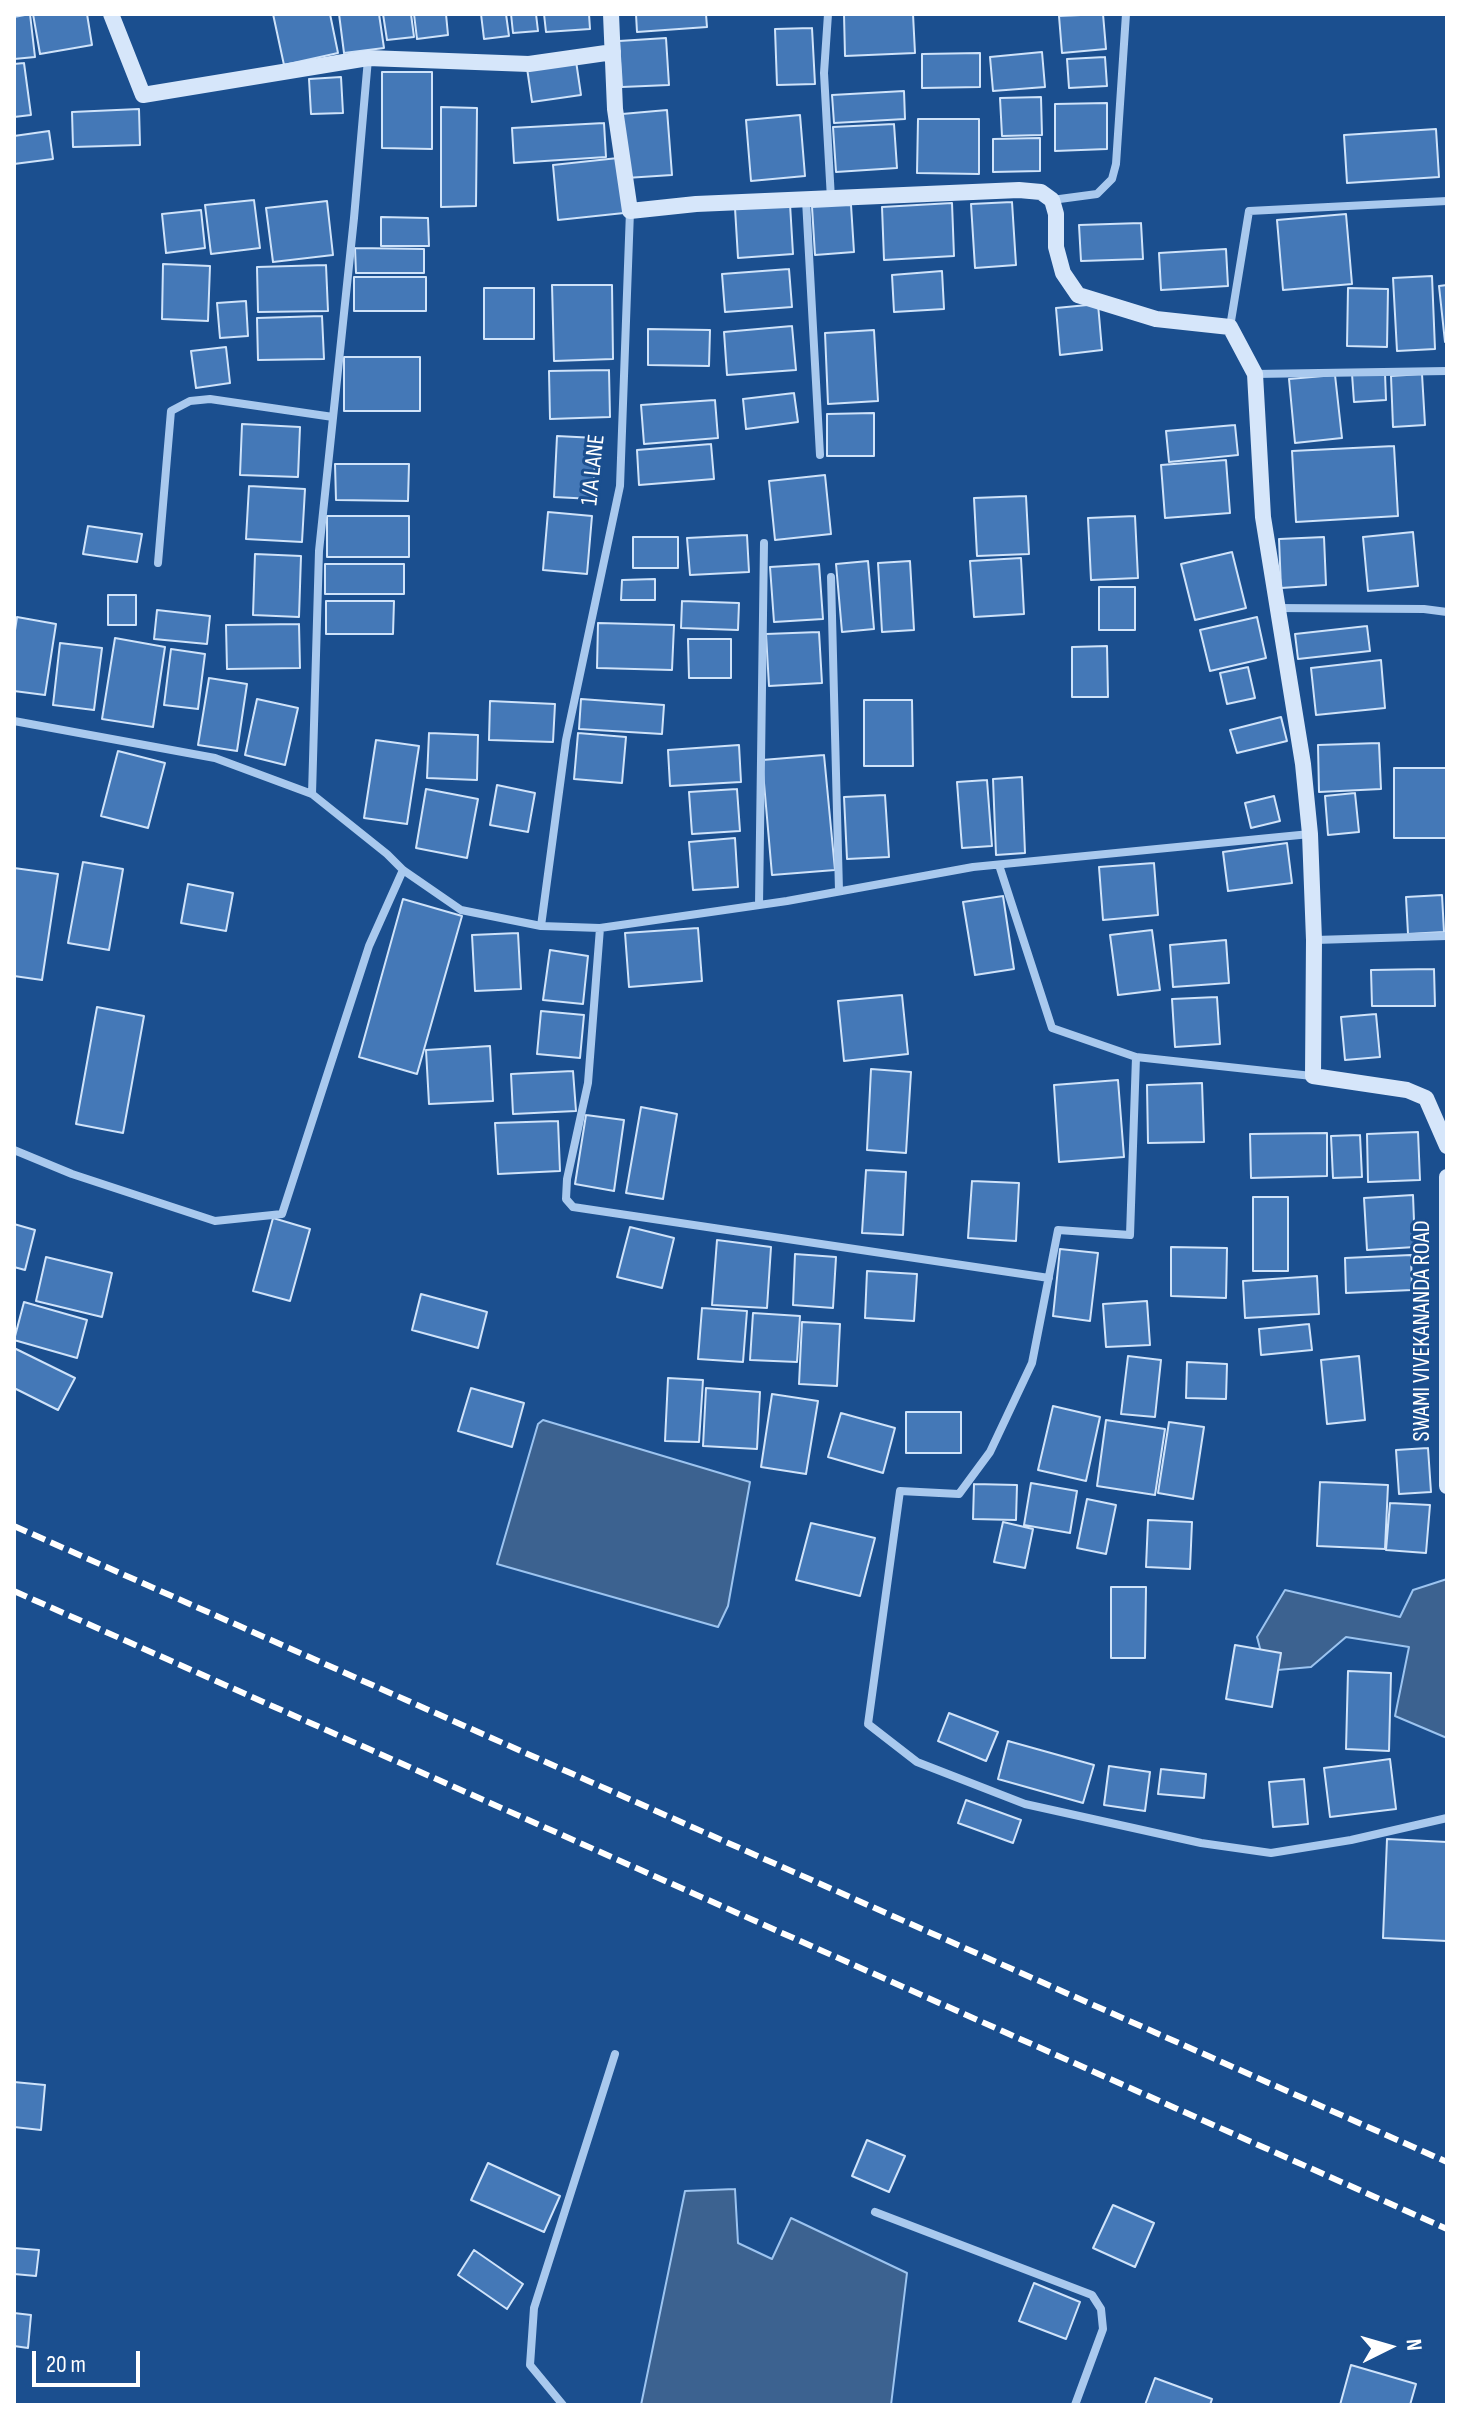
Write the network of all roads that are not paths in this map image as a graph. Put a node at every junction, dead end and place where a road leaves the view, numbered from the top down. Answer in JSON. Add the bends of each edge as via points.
{"nodes":[{"id":1,"x":111,"y":14,"type":"edge"},
{"id":2,"x":611,"y":14,"type":"edge"},
{"id":3,"x":828,"y":14,"type":"edge"},
{"id":4,"x":1126,"y":14,"type":"edge"},
{"id":5,"x":613,"y":52,"type":"junction"},
{"id":6,"x":368,"y":58,"type":"junction"},
{"id":7,"x":831,"y":199,"type":"junction"},
{"id":8,"x":806,"y":200,"type":"junction"},
{"id":9,"x":1052,"y":200,"type":"junction"},
{"id":10,"x":1447,"y":201,"type":"edge"},
{"id":11,"x":630,"y":211,"type":"junction"},
{"id":12,"x":1230,"y":327,"type":"junction"},
{"id":13,"x":1447,"y":371,"type":"edge"},
{"id":14,"x":1255,"y":374,"type":"junction"},
{"id":15,"x":333,"y":417,"type":"junction"},
{"id":16,"x":820,"y":455,"type":"dead end"},
{"id":17,"x":764,"y":543,"type":"dead end"},
{"id":18,"x":158,"y":563,"type":"dead end"},
{"id":19,"x":831,"y":577,"type":"dead end"},
{"id":20,"x":1276,"y":608,"type":"junction"},
{"id":21,"x":1447,"y":612,"type":"edge"},
{"id":22,"x":14,"y":721,"type":"edge"},
{"id":23,"x":312,"y":794,"type":"junction"},
{"id":24,"x":1310,"y":834,"type":"junction"},
{"id":25,"x":999,"y":865,"type":"junction"},
{"id":26,"x":403,"y":870,"type":"junction"},
{"id":27,"x":839,"y":891,"type":"junction"},
{"id":28,"x":759,"y":905,"type":"junction"},
{"id":29,"x":541,"y":926,"type":"junction"},
{"id":30,"x":600,"y":928,"type":"junction"},
{"id":31,"x":1447,"y":936,"type":"edge"},
{"id":32,"x":1314,"y":940,"type":"junction"},
{"id":33,"x":1136,"y":1057,"type":"junction"},
{"id":34,"x":1313,"y":1076,"type":"junction"},
{"id":35,"x":1447,"y":1146,"type":"edge"},
{"id":36,"x":14,"y":1150,"type":"edge"},
{"id":37,"x":1447,"y":1177,"type":"edge"},
{"id":38,"x":1049,"y":1278,"type":"junction"},
{"id":39,"x":1447,"y":1486,"type":"edge"},
{"id":40,"x":1447,"y":1818,"type":"edge"},
{"id":41,"x":615,"y":2054,"type":"dead end"},
{"id":42,"x":875,"y":2212,"type":"dead end"},
{"id":43,"x":563,"y":2405,"type":"edge"},
{"id":44,"x":1075,"y":2405,"type":"edge"}],
"edges":[{"from":1,"to":6,"type":"street","via":[[143,95]]},
{"from":2,"to":5,"type":"street","name":"1/A LANE"},
{"from":3,"to":7,"type":"street","via":[[824,73]]},
{"from":4,"to":9,"type":"street","via":[[1112,179],[1097,194]]},
{"from":5,"to":6,"type":"street","via":[[529,64]]},
{"from":5,"to":11,"type":"street","name":"1/A LANE","via":[[615,109]]},
{"from":6,"to":15,"type":"street"},
{"from":7,"to":8,"type":"street"},
{"from":7,"to":9,"type":"street","via":[[1019,190],[1041,192]]},
{"from":8,"to":11,"type":"street"},
{"from":8,"to":16,"type":"street"},
{"from":9,"to":12,"type":"street","via":[[1063,273],[1078,295],[1156,319]]},
{"from":10,"to":12,"type":"street","via":[[1249,211]]},
{"from":11,"to":29,"type":"street","name":"1/A LANE","via":[[620,486],[566,740]]},
{"from":12,"to":14,"type":"street"},
{"from":13,"to":14,"type":"street"},
{"from":14,"to":20,"type":"street","via":[[1263,517]]},
{"from":15,"to":18,"type":"street","via":[[210,399],[171,411]]},
{"from":15,"to":23,"type":"street","via":[[319,551]]},
{"from":17,"to":28,"type":"street"},
{"from":19,"to":27,"type":"street"},
{"from":20,"to":21,"type":"street"},
{"from":20,"to":24,"type":"street"},
{"from":22,"to":23,"type":"street","via":[[215,758]]},
{"from":23,"to":26,"type":"street"},
{"from":24,"to":25,"type":"street"},
{"from":24,"to":32,"type":"street"},
{"from":25,"to":27,"type":"street"},
{"from":25,"to":33,"type":"street","via":[[1052,1028]]},
{"from":26,"to":29,"type":"street","via":[[461,910]]},
{"from":26,"to":36,"type":"street","via":[[369,946],[282,1214],[215,1221]]},
{"from":27,"to":28,"type":"street"},
{"from":28,"to":30,"type":"street"},
{"from":29,"to":30,"type":"street"},
{"from":30,"to":38,"type":"street","via":[[588,1083],[567,1179],[566,1199],[573,1207]]},
{"from":31,"to":32,"type":"street"},
{"from":32,"to":34,"type":"street"},
{"from":33,"to":34,"type":"street"},
{"from":33,"to":38,"type":"street","via":[[1130,1235],[1058,1230]]},
{"from":34,"to":35,"type":"street","via":[[1407,1090],[1426,1098]]},
{"from":37,"to":39,"type":"street","name":"SWAMI VIVEKANANDA ROAD"},
{"from":38,"to":40,"type":"street","via":[[1032,1363],[990,1452],[959,1494],[900,1491],[868,1724],[917,1762],[1025,1804],[1201,1843],[1271,1853]]},
{"from":41,"to":43,"type":"street","via":[[534,2308],[530,2365]]},
{"from":42,"to":44,"type":"street","via":[[1092,2295],[1101,2309],[1103,2329]]}]}
